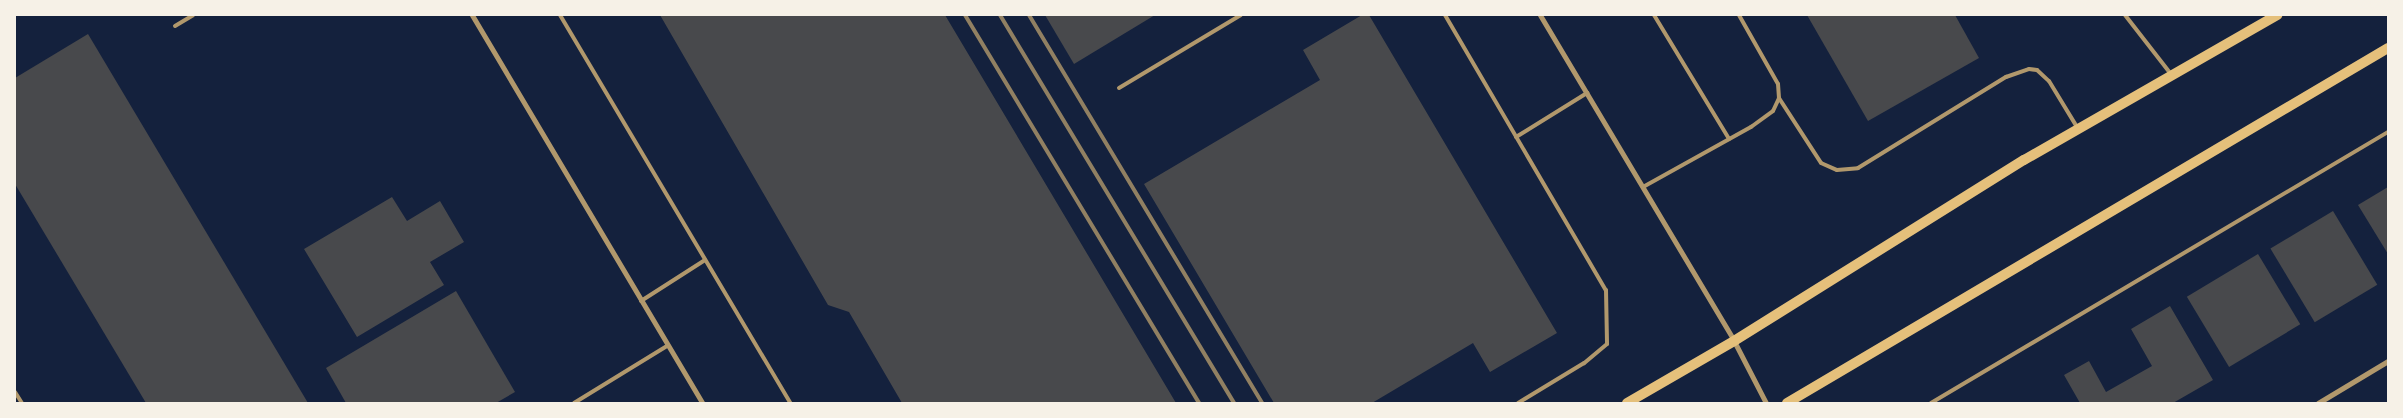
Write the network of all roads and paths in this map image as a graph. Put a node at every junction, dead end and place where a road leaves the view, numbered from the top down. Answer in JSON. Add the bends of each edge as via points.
{"nodes":[{"id":1,"x":193,"y":15,"type":"edge"},
{"id":2,"x":472,"y":15,"type":"edge"},
{"id":3,"x":560,"y":15,"type":"edge"},
{"id":4,"x":1240,"y":15,"type":"edge"},
{"id":5,"x":1445,"y":15,"type":"edge"},
{"id":6,"x":1540,"y":15,"type":"edge"},
{"id":7,"x":1654,"y":15,"type":"edge"},
{"id":8,"x":1739,"y":15,"type":"edge"},
{"id":9,"x":2125,"y":15,"type":"edge"},
{"id":10,"x":2277,"y":15,"type":"edge"},
{"id":11,"x":175,"y":26,"type":"dead end"},
{"id":12,"x":2388,"y":48,"type":"edge"},
{"id":13,"x":2172,"y":75,"type":"junction"},
{"id":14,"x":1118,"y":88,"type":"dead end"},
{"id":15,"x":1587,"y":93,"type":"junction"},
{"id":16,"x":1779,"y":98,"type":"junction"},
{"id":17,"x":2078,"y":130,"type":"junction"},
{"id":18,"x":2388,"y":132,"type":"edge"},
{"id":19,"x":1516,"y":137,"type":"junction"},
{"id":20,"x":1728,"y":139,"type":"junction"},
{"id":21,"x":1642,"y":187,"type":"junction"},
{"id":22,"x":705,"y":260,"type":"junction"},
{"id":23,"x":641,"y":301,"type":"junction"},
{"id":24,"x":1734,"y":341,"type":"junction"},
{"id":25,"x":667,"y":346,"type":"junction"},
{"id":26,"x":2388,"y":361,"type":"edge"},
{"id":27,"x":15,"y":392,"type":"edge"},
{"id":28,"x":22,"y":403,"type":"edge"},
{"id":29,"x":574,"y":403,"type":"edge"},
{"id":30,"x":702,"y":403,"type":"edge"},
{"id":31,"x":790,"y":403,"type":"edge"},
{"id":32,"x":1518,"y":403,"type":"edge"},
{"id":33,"x":1627,"y":403,"type":"edge"},
{"id":34,"x":1766,"y":403,"type":"edge"},
{"id":35,"x":1787,"y":403,"type":"edge"},
{"id":36,"x":1931,"y":403,"type":"edge"},
{"id":37,"x":2318,"y":403,"type":"edge"}],
"edges":[{"from":1,"to":11,"type":"lane"},
{"from":2,"to":23,"type":"street"},
{"from":3,"to":22,"type":"lane"},
{"from":4,"to":14,"type":"lane"},
{"from":5,"to":19,"type":"lane"},
{"from":6,"to":15,"type":"street"},
{"from":7,"to":20,"type":"lane"},
{"from":8,"to":16,"type":"lane","via":[[1776,79]]},
{"from":9,"to":13,"type":"lane"},
{"from":10,"to":13,"type":"main road"},
{"from":12,"to":35,"type":"main road"},
{"from":13,"to":17,"type":"main road"},
{"from":15,"to":19,"type":"lane"},
{"from":15,"to":21,"type":"street"},
{"from":16,"to":17,"type":"lane","via":[[1821,163],[1837,170],[1858,168],[2006,77],[2029,69],[2037,70],[2049,81]]},
{"from":16,"to":20,"type":"lane","via":[[1774,111]]},
{"from":17,"to":24,"type":"main road"},
{"from":18,"to":36,"type":"lane"},
{"from":19,"to":32,"type":"lane","via":[[1606,290],[1607,344],[1584,363]]},
{"from":20,"to":21,"type":"lane"},
{"from":21,"to":24,"type":"street"},
{"from":22,"to":23,"type":"lane"},
{"from":22,"to":31,"type":"lane"},
{"from":23,"to":25,"type":"street"},
{"from":24,"to":33,"type":"main road"},
{"from":24,"to":34,"type":"street"},
{"from":25,"to":29,"type":"lane"},
{"from":25,"to":30,"type":"street"},
{"from":26,"to":37,"type":"street"},
{"from":27,"to":28,"type":"lane"}]}
